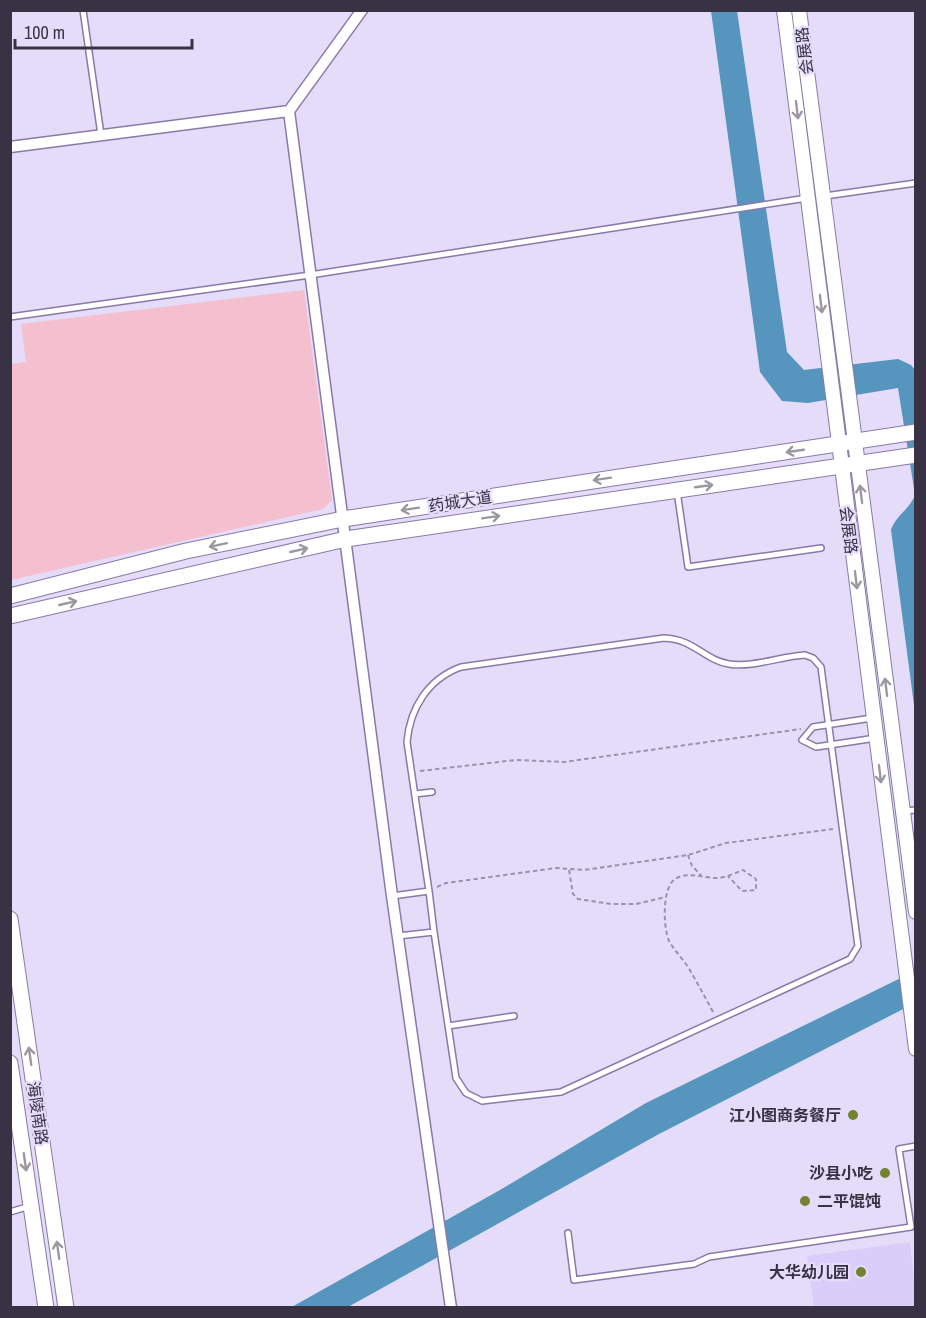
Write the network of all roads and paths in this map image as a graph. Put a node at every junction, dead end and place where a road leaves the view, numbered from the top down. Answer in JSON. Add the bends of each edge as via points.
{"nodes":[{"id":1,"x":83,"y":10,"type":"edge"},
{"id":2,"x":362,"y":10,"type":"edge"},
{"id":3,"x":784,"y":10,"type":"edge"},
{"id":4,"x":799,"y":10,"type":"edge"},
{"id":5,"x":289,"y":111,"type":"junction"},
{"id":6,"x":101,"y":135,"type":"junction"},
{"id":7,"x":10,"y":147,"type":"edge"},
{"id":8,"x":915,"y":183,"type":"edge"},
{"id":9,"x":815,"y":197,"type":"junction"},
{"id":10,"x":310,"y":275,"type":"junction"},
{"id":11,"x":10,"y":317,"type":"edge"},
{"id":12,"x":915,"y":432,"type":"edge"},
{"id":13,"x":854,"y":441,"type":"junction"},
{"id":14,"x":837,"y":445,"type":"junction"},
{"id":15,"x":915,"y":455,"type":"edge"},
{"id":16,"x":858,"y":464,"type":"junction"},
{"id":17,"x":841,"y":467,"type":"junction"},
{"id":18,"x":677,"y":490,"type":"junction"},
{"id":19,"x":343,"y":519,"type":"junction"},
{"id":20,"x":346,"y":539,"type":"junction"},
{"id":21,"x":821,"y":548,"type":"dead end"},
{"id":22,"x":10,"y":596,"type":"edge"},
{"id":23,"x":10,"y":616,"type":"edge"},
{"id":24,"x":873,"y":718,"type":"junction"},
{"id":25,"x":829,"y":725,"type":"junction"},
{"id":26,"x":813,"y":727,"type":"junction"},
{"id":27,"x":876,"y":738,"type":"junction"},
{"id":28,"x":831,"y":745,"type":"junction"},
{"id":29,"x":412,"y":772,"type":"junction"},
{"id":30,"x":432,"y":792,"type":"dead end"},
{"id":31,"x":415,"y":794,"type":"junction"},
{"id":32,"x":909,"y":811,"type":"edge"},
{"id":33,"x":842,"y":828,"type":"junction"},
{"id":34,"x":688,"y":855,"type":"junction"},
{"id":35,"x":568,"y":869,"type":"junction"},
{"id":36,"x":701,"y":875,"type":"junction"},
{"id":37,"x":728,"y":876,"type":"junction"},
{"id":38,"x":429,"y":891,"type":"junction"},
{"id":39,"x":392,"y":896,"type":"junction"},
{"id":40,"x":666,"y":897,"type":"junction"},
{"id":41,"x":915,"y":912,"type":"edge"},
{"id":42,"x":10,"y":919,"type":"edge"},
{"id":43,"x":434,"y":932,"type":"junction"},
{"id":44,"x":398,"y":936,"type":"junction"},
{"id":45,"x":15,"y":982,"type":"edge"},
{"id":46,"x":513,"y":1017,"type":"dead end"},
{"id":47,"x":717,"y":1020,"type":"junction"},
{"id":48,"x":448,"y":1026,"type":"junction"},
{"id":49,"x":915,"y":1049,"type":"edge"},
{"id":50,"x":10,"y":1063,"type":"edge"},
{"id":51,"x":915,"y":1146,"type":"edge"},
{"id":52,"x":31,"y":1205,"type":"junction"},
{"id":53,"x":10,"y":1212,"type":"edge"},
{"id":54,"x":568,"y":1233,"type":"dead end"},
{"id":55,"x":46,"y":1308,"type":"edge"},
{"id":56,"x":66,"y":1308,"type":"edge"},
{"id":57,"x":451,"y":1308,"type":"edge"}],
"edges":[{"from":1,"to":6,"type":"lane"},
{"from":2,"to":5,"type":"street"},
{"from":3,"to":9,"type":"street","name":"会展路","one_way":true},
{"from":4,"to":9,"type":"street","name":"会展路"},
{"from":5,"to":6,"type":"street"},
{"from":5,"to":10,"type":"street"},
{"from":6,"to":7,"type":"street"},
{"from":8,"to":9,"type":"lane"},
{"from":9,"to":10,"type":"lane"},
{"from":9,"to":13,"type":"street","name":"会展路"},
{"from":9,"to":14,"type":"street","name":"会展路","one_way":true},
{"from":10,"to":11,"type":"lane"},
{"from":10,"to":19,"type":"street"},
{"from":12,"to":13,"type":"main road","name":"药城大道"},
{"from":13,"to":14,"type":"main road","name":"药城大道"},
{"from":13,"to":16,"type":"street","name":"会展路"},
{"from":14,"to":17,"type":"street","name":"会展路"},
{"from":14,"to":19,"type":"main road","name":"药城大道","one_way":true},
{"from":15,"to":16,"type":"main road","name":"药城大道"},
{"from":16,"to":17,"type":"main road","name":"药城大道"},
{"from":32,"to":16,"type":"street","name":"会展路","one_way":true},
{"from":18,"to":17,"type":"main road","name":"药城大道","one_way":true},
{"from":17,"to":24,"type":"street","name":"会展路","one_way":true},
{"from":20,"to":18,"type":"main road","name":"药城大道","one_way":true},
{"from":18,"to":21,"type":"lane","via":[[688,567]]},
{"from":19,"to":20,"type":"street"},
{"from":19,"to":22,"type":"main road","name":"药城大道","one_way":true,"via":[[186,551]]},
{"from":23,"to":20,"type":"main road","name":"药城大道","one_way":true},
{"from":20,"to":39,"type":"street"},
{"from":24,"to":25,"type":"lane"},
{"from":24,"to":27,"type":"street","name":"会展路"},
{"from":25,"to":26,"type":"lane"},
{"from":25,"to":28,"type":"lane"},
{"from":25,"to":29,"type":"lane","via":[[822,672],[813,658],[800,655],[731,664],[718,661],[684,641],[664,638],[449,671],[430,687],[411,718],[407,742]]},
{"from":26,"to":28,"type":"lane","via":[[802,740],[816,747]]},
{"from":26,"to":29,"type":"path","via":[[564,762],[516,760]]},
{"from":27,"to":28,"type":"lane"},
{"from":27,"to":49,"type":"street","name":"会展路","one_way":true},
{"from":28,"to":33,"type":"lane"},
{"from":29,"to":31,"type":"lane"},
{"from":30,"to":31,"type":"lane"},
{"from":31,"to":38,"type":"lane"},
{"from":32,"to":41,"type":"street","name":"会展路"},
{"from":33,"to":34,"type":"path","via":[[726,843]]},
{"from":33,"to":47,"type":"lane","via":[[858,946],[854,956]]},
{"from":34,"to":35,"type":"path"},
{"from":34,"to":36,"type":"path"},
{"from":35,"to":38,"type":"path","via":[[446,883]]},
{"from":35,"to":40,"type":"path","via":[[573,894],[578,899],[636,904]]},
{"from":36,"to":37,"type":"path"},
{"from":36,"to":40,"type":"path","via":[[676,878]]},
{"from":37,"to":37,"type":"path","via":[[743,870],[756,879],[756,890],[742,891]]},
{"from":38,"to":39,"type":"lane"},
{"from":38,"to":43,"type":"lane"},
{"from":39,"to":44,"type":"street"},
{"from":40,"to":47,"type":"path","via":[[669,941]]},
{"from":42,"to":45,"type":"main road","name":"海陵南路"},
{"from":43,"to":44,"type":"lane"},
{"from":43,"to":48,"type":"lane"},
{"from":44,"to":57,"type":"street"},
{"from":56,"to":45,"type":"main road","name":"海陵南路","one_way":true},
{"from":46,"to":48,"type":"lane"},
{"from":47,"to":48,"type":"lane","via":[[561,1092],[482,1101],[466,1093],[456,1078]]},
{"from":50,"to":52,"type":"main road","name":"海陵南路","one_way":true},
{"from":51,"to":54,"type":"lane","via":[[899,1149],[911,1227],[574,1280]]},
{"from":52,"to":53,"type":"lane"},
{"from":52,"to":55,"type":"main road","name":"海陵南路"}]}
